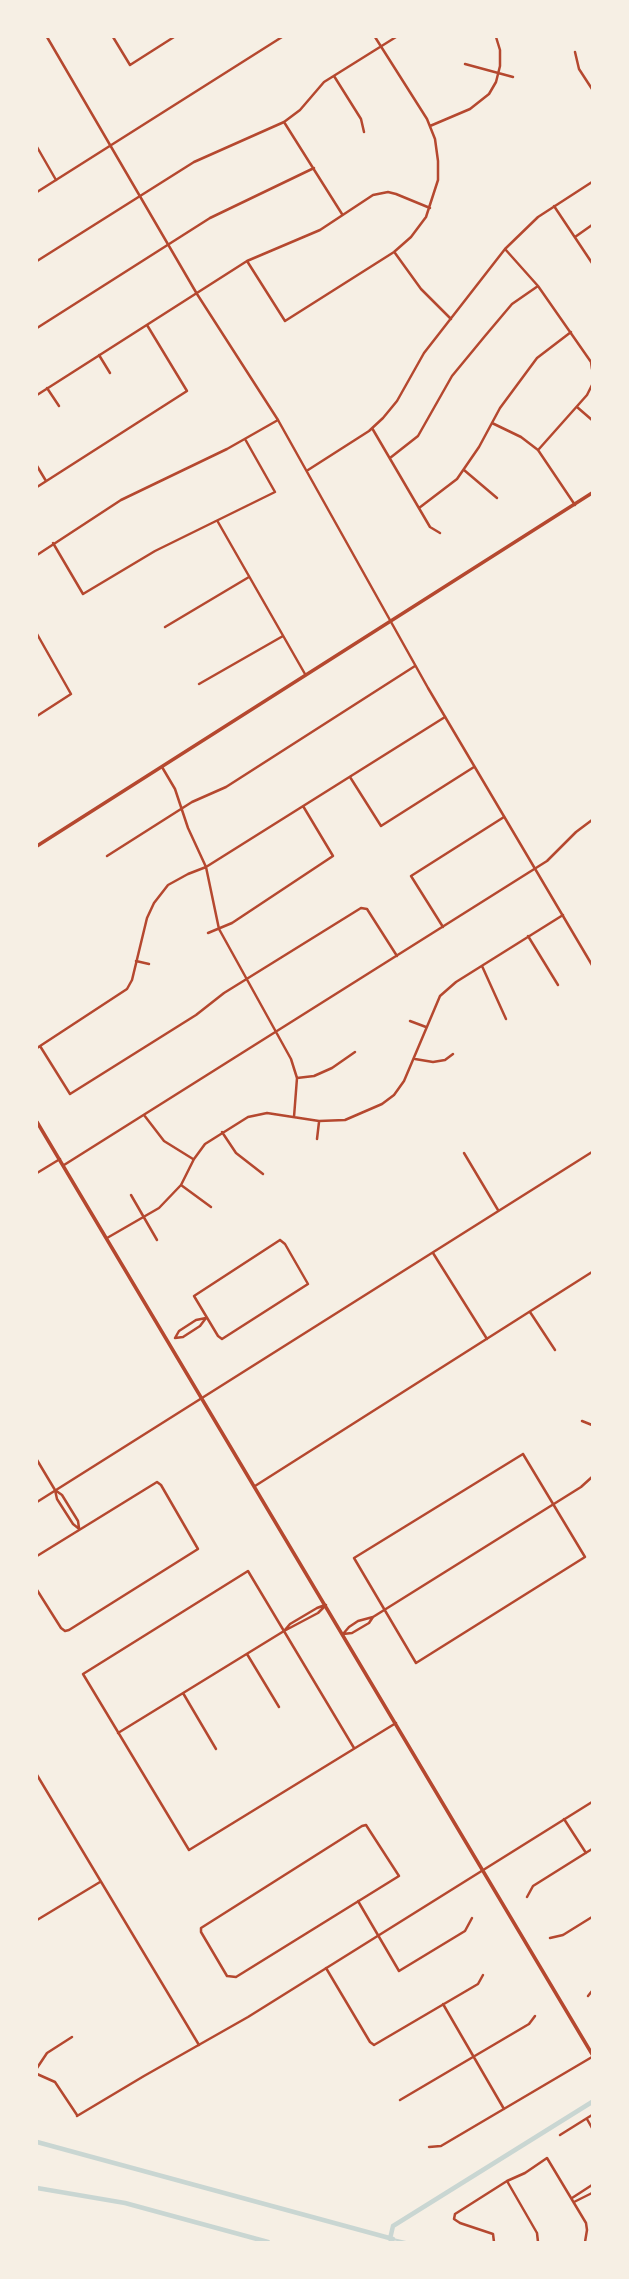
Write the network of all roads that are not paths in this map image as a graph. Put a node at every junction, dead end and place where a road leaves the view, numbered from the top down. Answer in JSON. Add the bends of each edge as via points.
{"nodes":[{"id":1,"x":47,"y":37,"type":"edge"},
{"id":2,"x":113,"y":37,"type":"edge"},
{"id":3,"x":174,"y":37,"type":"edge"},
{"id":4,"x":282,"y":37,"type":"edge"},
{"id":5,"x":375,"y":37,"type":"edge"},
{"id":6,"x":396,"y":37,"type":"edge"},
{"id":7,"x":496,"y":37,"type":"edge"},
{"id":8,"x":381,"y":46,"type":"junction"},
{"id":9,"x":575,"y":52,"type":"dead end"},
{"id":10,"x":465,"y":64,"type":"dead end"},
{"id":11,"x":499,"y":73,"type":"junction"},
{"id":12,"x":334,"y":76,"type":"junction"},
{"id":13,"x":513,"y":77,"type":"dead end"},
{"id":14,"x":592,"y":89,"type":"edge"},
{"id":15,"x":284,"y":122,"type":"junction"},
{"id":16,"x":430,"y":126,"type":"junction"},
{"id":17,"x":364,"y":132,"type":"dead end"},
{"id":18,"x":111,"y":146,"type":"junction"},
{"id":19,"x":37,"y":147,"type":"edge"},
{"id":20,"x":314,"y":168,"type":"junction"},
{"id":21,"x":56,"y":180,"type":"junction"},
{"id":22,"x":592,"y":182,"type":"edge"},
{"id":23,"x":37,"y":192,"type":"edge"},
{"id":24,"x":140,"y":196,"type":"junction"},
{"id":25,"x":554,"y":205,"type":"junction"},
{"id":26,"x":430,"y":208,"type":"junction"},
{"id":27,"x":343,"y":215,"type":"junction"},
{"id":28,"x":592,"y":225,"type":"edge"},
{"id":29,"x":575,"y":237,"type":"junction"},
{"id":30,"x":169,"y":244,"type":"junction"},
{"id":31,"x":505,"y":249,"type":"junction"},
{"id":32,"x":394,"y":252,"type":"junction"},
{"id":33,"x":37,"y":261,"type":"edge"},
{"id":34,"x":247,"y":261,"type":"junction"},
{"id":35,"x":592,"y":263,"type":"edge"},
{"id":36,"x":538,"y":286,"type":"junction"},
{"id":37,"x":197,"y":293,"type":"junction"},
{"id":38,"x":451,"y":319,"type":"junction"},
{"id":39,"x":147,"y":325,"type":"junction"},
{"id":40,"x":37,"y":328,"type":"edge"},
{"id":41,"x":571,"y":332,"type":"junction"},
{"id":42,"x":99,"y":355,"type":"junction"},
{"id":43,"x":592,"y":369,"type":"edge"},
{"id":44,"x":110,"y":373,"type":"dead end"},
{"id":45,"x":592,"y":385,"type":"edge"},
{"id":46,"x":47,"y":388,"type":"junction"},
{"id":47,"x":37,"y":395,"type":"edge"},
{"id":48,"x":59,"y":406,"type":"dead end"},
{"id":49,"x":577,"y":407,"type":"junction"},
{"id":50,"x":278,"y":420,"type":"junction"},
{"id":51,"x":592,"y":420,"type":"edge"},
{"id":52,"x":492,"y":422,"type":"junction"},
{"id":53,"x":372,"y":428,"type":"junction"},
{"id":54,"x":245,"y":439,"type":"junction"},
{"id":55,"x":538,"y":450,"type":"junction"},
{"id":56,"x":390,"y":458,"type":"junction"},
{"id":57,"x":37,"y":466,"type":"edge"},
{"id":58,"x":308,"y":470,"type":"junction"},
{"id":59,"x":464,"y":470,"type":"junction"},
{"id":60,"x":47,"y":482,"type":"junction"},
{"id":61,"x":37,"y":487,"type":"edge"},
{"id":62,"x":592,"y":493,"type":"edge"},
{"id":63,"x":497,"y":498,"type":"dead end"},
{"id":64,"x":575,"y":505,"type":"junction"},
{"id":65,"x":419,"y":508,"type":"junction"},
{"id":66,"x":218,"y":522,"type":"junction"},
{"id":67,"x":440,"y":533,"type":"dead end"},
{"id":68,"x":54,"y":544,"type":"junction"},
{"id":69,"x":37,"y":555,"type":"edge"},
{"id":70,"x":249,"y":577,"type":"junction"},
{"id":71,"x":391,"y":621,"type":"junction"},
{"id":72,"x":165,"y":627,"type":"dead end"},
{"id":73,"x":37,"y":634,"type":"edge"},
{"id":74,"x":283,"y":636,"type":"junction"},
{"id":75,"x":415,"y":666,"type":"junction"},
{"id":76,"x":306,"y":675,"type":"junction"},
{"id":77,"x":199,"y":684,"type":"dead end"},
{"id":78,"x":37,"y":716,"type":"edge"},
{"id":79,"x":445,"y":717,"type":"junction"},
{"id":80,"x":162,"y":767,"type":"junction"},
{"id":81,"x":474,"y":767,"type":"junction"},
{"id":82,"x":350,"y":776,"type":"junction"},
{"id":83,"x":303,"y":806,"type":"junction"},
{"id":84,"x":182,"y":809,"type":"junction"},
{"id":85,"x":504,"y":817,"type":"junction"},
{"id":86,"x":592,"y":820,"type":"edge"},
{"id":87,"x":37,"y":846,"type":"edge"},
{"id":88,"x":107,"y":856,"type":"dead end"},
{"id":89,"x":206,"y":867,"type":"junction"},
{"id":90,"x":535,"y":869,"type":"junction"},
{"id":91,"x":562,"y":915,"type":"junction"},
{"id":92,"x":443,"y":927,"type":"junction"},
{"id":93,"x":219,"y":929,"type":"junction"},
{"id":94,"x":208,"y":933,"type":"dead end"},
{"id":95,"x":528,"y":936,"type":"junction"},
{"id":96,"x":397,"y":956,"type":"junction"},
{"id":97,"x":136,"y":961,"type":"junction"},
{"id":98,"x":149,"y":964,"type":"dead end"},
{"id":99,"x":592,"y":965,"type":"edge"},
{"id":100,"x":482,"y":966,"type":"junction"},
{"id":101,"x":246,"y":980,"type":"junction"},
{"id":102,"x":558,"y":985,"type":"dead end"},
{"id":103,"x":506,"y":1019,"type":"dead end"},
{"id":104,"x":410,"y":1021,"type":"dead end"},
{"id":105,"x":426,"y":1027,"type":"junction"},
{"id":106,"x":277,"y":1032,"type":"junction"},
{"id":107,"x":39,"y":1047,"type":"edge"},
{"id":108,"x":355,"y":1052,"type":"dead end"},
{"id":109,"x":453,"y":1054,"type":"dead end"},
{"id":110,"x":415,"y":1059,"type":"junction"},
{"id":111,"x":297,"y":1078,"type":"junction"},
{"id":112,"x":144,"y":1115,"type":"junction"},
{"id":113,"x":294,"y":1117,"type":"junction"},
{"id":114,"x":319,"y":1121,"type":"junction"},
{"id":115,"x":37,"y":1122,"type":"edge"},
{"id":116,"x":222,"y":1132,"type":"junction"},
{"id":117,"x":317,"y":1139,"type":"dead end"},
{"id":118,"x":592,"y":1152,"type":"edge"},
{"id":119,"x":464,"y":1153,"type":"dead end"},
{"id":120,"x":60,"y":1159,"type":"junction"},
{"id":121,"x":194,"y":1159,"type":"junction"},
{"id":122,"x":64,"y":1165,"type":"junction"},
{"id":123,"x":37,"y":1173,"type":"edge"},
{"id":124,"x":263,"y":1174,"type":"dead end"},
{"id":125,"x":181,"y":1185,"type":"junction"},
{"id":126,"x":131,"y":1195,"type":"dead end"},
{"id":127,"x":211,"y":1207,"type":"dead end"},
{"id":128,"x":499,"y":1212,"type":"junction"},
{"id":129,"x":144,"y":1217,"type":"junction"},
{"id":130,"x":107,"y":1238,"type":"junction"},
{"id":131,"x":158,"y":1240,"type":"dead end"},
{"id":132,"x":433,"y":1254,"type":"junction"},
{"id":133,"x":592,"y":1272,"type":"edge"},
{"id":134,"x":530,"y":1312,"type":"junction"},
{"id":135,"x":206,"y":1318,"type":"junction"},
{"id":136,"x":487,"y":1339,"type":"junction"},
{"id":137,"x":555,"y":1350,"type":"dead end"},
{"id":138,"x":202,"y":1397,"type":"junction"},
{"id":139,"x":582,"y":1421,"type":"dead end"},
{"id":140,"x":592,"y":1425,"type":"edge"},
{"id":141,"x":37,"y":1460,"type":"edge"},
{"id":142,"x":592,"y":1477,"type":"edge"},
{"id":143,"x":255,"y":1486,"type":"junction"},
{"id":144,"x":55,"y":1490,"type":"junction"},
{"id":145,"x":37,"y":1502,"type":"edge"},
{"id":146,"x":68,"y":1504,"type":"junction"},
{"id":147,"x":553,"y":1504,"type":"junction"},
{"id":148,"x":63,"y":1508,"type":"junction"},
{"id":149,"x":79,"y":1529,"type":"junction"},
{"id":150,"x":37,"y":1556,"type":"edge"},
{"id":151,"x":37,"y":1590,"type":"edge"},
{"id":152,"x":326,"y":1605,"type":"junction"},
{"id":153,"x":385,"y":1611,"type":"junction"},
{"id":154,"x":373,"y":1617,"type":"junction"},
{"id":155,"x":284,"y":1631,"type":"junction"},
{"id":156,"x":343,"y":1634,"type":"junction"},
{"id":157,"x":247,"y":1654,"type":"junction"},
{"id":158,"x":183,"y":1693,"type":"junction"},
{"id":159,"x":279,"y":1707,"type":"dead end"},
{"id":160,"x":396,"y":1723,"type":"junction"},
{"id":161,"x":118,"y":1733,"type":"junction"},
{"id":162,"x":354,"y":1748,"type":"junction"},
{"id":163,"x":216,"y":1749,"type":"dead end"},
{"id":164,"x":37,"y":1775,"type":"edge"},
{"id":165,"x":38,"y":1781,"type":"edge"},
{"id":166,"x":592,"y":1802,"type":"edge"},
{"id":167,"x":564,"y":1819,"type":"junction"},
{"id":168,"x":592,"y":1849,"type":"edge"},
{"id":169,"x":586,"y":1853,"type":"junction"},
{"id":170,"x":484,"y":1870,"type":"junction"},
{"id":171,"x":101,"y":1882,"type":"junction"},
{"id":172,"x":527,"y":1897,"type":"dead end"},
{"id":173,"x":358,"y":1901,"type":"junction"},
{"id":174,"x":592,"y":1917,"type":"edge"},
{"id":175,"x":472,"y":1919,"type":"dead end"},
{"id":176,"x":37,"y":1920,"type":"edge"},
{"id":177,"x":379,"y":1936,"type":"junction"},
{"id":178,"x":550,"y":1938,"type":"dead end"},
{"id":179,"x":326,"y":1968,"type":"junction"},
{"id":180,"x":483,"y":1975,"type":"dead end"},
{"id":181,"x":592,"y":1991,"type":"edge"},
{"id":182,"x":588,"y":1996,"type":"dead end"},
{"id":183,"x":443,"y":2004,"type":"junction"},
{"id":184,"x":535,"y":2016,"type":"dead end"},
{"id":185,"x":72,"y":2037,"type":"dead end"},
{"id":186,"x":199,"y":2045,"type":"junction"},
{"id":187,"x":592,"y":2056,"type":"edge"},
{"id":188,"x":474,"y":2057,"type":"junction"},
{"id":189,"x":37,"y":2068,"type":"edge"},
{"id":190,"x":37,"y":2074,"type":"edge"},
{"id":191,"x":400,"y":2100,"type":"dead end"},
{"id":192,"x":504,"y":2109,"type":"junction"},
{"id":193,"x":592,"y":2115,"type":"edge"},
{"id":194,"x":587,"y":2118,"type":"junction"},
{"id":195,"x":592,"y":2128,"type":"edge"},
{"id":196,"x":560,"y":2135,"type":"dead end"},
{"id":197,"x":429,"y":2147,"type":"dead end"},
{"id":198,"x":506,"y":2181,"type":"junction"},
{"id":199,"x":591,"y":2185,"type":"edge"},
{"id":200,"x":592,"y":2193,"type":"edge"},
{"id":201,"x":573,"y":2200,"type":"junction"},
{"id":202,"x":587,"y":2236,"type":"junction"},
{"id":203,"x":592,"y":2239,"type":"edge"},
{"id":204,"x":494,"y":2242,"type":"edge"},
{"id":205,"x":538,"y":2242,"type":"edge"},
{"id":206,"x":585,"y":2242,"type":"edge"}],
"edges":[{"from":1,"to":18,"type":"street"},
{"from":2,"to":3,"type":"street","via":[[130,65]]},
{"from":4,"to":18,"type":"street"},
{"from":5,"to":8,"type":"street"},
{"from":6,"to":8,"type":"street"},
{"from":7,"to":11,"type":"street"},
{"from":8,"to":12,"type":"street"},
{"from":8,"to":16,"type":"street"},
{"from":9,"to":14,"type":"street"},
{"from":10,"to":11,"type":"street"},
{"from":11,"to":13,"type":"street"},
{"from":11,"to":16,"type":"street","via":[[489,94],[477,104]]},
{"from":12,"to":15,"type":"street"},
{"from":12,"to":17,"type":"street","via":[[361,118]]},
{"from":15,"to":20,"type":"street"},
{"from":15,"to":24,"type":"street","via":[[194,162]]},
{"from":16,"to":26,"type":"street","via":[[439,170]]},
{"from":18,"to":21,"type":"street"},
{"from":18,"to":24,"type":"street"},
{"from":19,"to":21,"type":"street"},
{"from":20,"to":27,"type":"street"},
{"from":20,"to":30,"type":"street","via":[[232,206]]},
{"from":21,"to":23,"type":"street"},
{"from":22,"to":25,"type":"street"},
{"from":24,"to":30,"type":"street"},
{"from":24,"to":33,"type":"street"},
{"from":25,"to":29,"type":"street"},
{"from":25,"to":31,"type":"street"},
{"from":26,"to":27,"type":"street","via":[[388,192],[373,195]]},
{"from":26,"to":32,"type":"street","via":[[416,231]]},
{"from":27,"to":34,"type":"street","via":[[320,230]]},
{"from":28,"to":29,"type":"street"},
{"from":29,"to":35,"type":"street"},
{"from":30,"to":37,"type":"street"},
{"from":30,"to":40,"type":"street"},
{"from":31,"to":36,"type":"street"},
{"from":31,"to":38,"type":"street"},
{"from":32,"to":34,"type":"street","via":[[285,321]]},
{"from":32,"to":38,"type":"street"},
{"from":34,"to":37,"type":"street"},
{"from":36,"to":41,"type":"street"},
{"from":36,"to":56,"type":"street","via":[[512,304],[452,376],[418,436]]},
{"from":37,"to":39,"type":"street"},
{"from":37,"to":50,"type":"street"},
{"from":38,"to":53,"type":"street","via":[[424,353],[393,407]]},
{"from":39,"to":42,"type":"street"},
{"from":39,"to":60,"type":"street","via":[[187,391]]},
{"from":41,"to":43,"type":"street"},
{"from":41,"to":52,"type":"street","via":[[537,358]]},
{"from":42,"to":44,"type":"street"},
{"from":42,"to":46,"type":"street"},
{"from":45,"to":49,"type":"street"},
{"from":46,"to":47,"type":"street"},
{"from":46,"to":48,"type":"street"},
{"from":49,"to":51,"type":"street"},
{"from":49,"to":55,"type":"street"},
{"from":50,"to":54,"type":"street"},
{"from":50,"to":58,"type":"street"},
{"from":52,"to":55,"type":"street"},
{"from":52,"to":59,"type":"street"},
{"from":53,"to":56,"type":"street"},
{"from":53,"to":58,"type":"street"},
{"from":54,"to":66,"type":"street","via":[[275,492]]},
{"from":54,"to":68,"type":"street","via":[[147,486]]},
{"from":55,"to":64,"type":"street"},
{"from":56,"to":65,"type":"street"},
{"from":57,"to":60,"type":"street"},
{"from":58,"to":71,"type":"street"},
{"from":59,"to":63,"type":"street"},
{"from":59,"to":65,"type":"street"},
{"from":60,"to":61,"type":"street"},
{"from":62,"to":64,"type":"main road"},
{"from":64,"to":71,"type":"main road"},
{"from":65,"to":67,"type":"street","via":[[430,527]]},
{"from":66,"to":68,"type":"street","via":[[155,551],[83,594]]},
{"from":66,"to":70,"type":"street"},
{"from":68,"to":69,"type":"street"},
{"from":70,"to":72,"type":"street"},
{"from":70,"to":74,"type":"street"},
{"from":71,"to":75,"type":"street"},
{"from":71,"to":76,"type":"main road"},
{"from":73,"to":78,"type":"street","via":[[71,694]]},
{"from":74,"to":76,"type":"street"},
{"from":74,"to":77,"type":"street"},
{"from":75,"to":79,"type":"street"},
{"from":75,"to":84,"type":"street"},
{"from":76,"to":80,"type":"main road"},
{"from":79,"to":81,"type":"street"},
{"from":79,"to":82,"type":"street"},
{"from":80,"to":84,"type":"street"},
{"from":80,"to":87,"type":"main road"},
{"from":81,"to":82,"type":"street","via":[[381,826]]},
{"from":81,"to":85,"type":"street"},
{"from":82,"to":83,"type":"street"},
{"from":83,"to":89,"type":"street"},
{"from":83,"to":93,"type":"street","via":[[333,856]]},
{"from":84,"to":88,"type":"street"},
{"from":84,"to":89,"type":"street"},
{"from":85,"to":90,"type":"street"},
{"from":85,"to":92,"type":"street","via":[[411,876]]},
{"from":86,"to":90,"type":"street"},
{"from":89,"to":93,"type":"street"},
{"from":89,"to":97,"type":"street","via":[[175,881],[159,896],[147,918]]},
{"from":90,"to":91,"type":"street"},
{"from":90,"to":92,"type":"street"},
{"from":91,"to":95,"type":"street"},
{"from":91,"to":99,"type":"street"},
{"from":92,"to":96,"type":"street"},
{"from":93,"to":94,"type":"street"},
{"from":93,"to":101,"type":"street"},
{"from":95,"to":100,"type":"street"},
{"from":95,"to":102,"type":"street"},
{"from":96,"to":101,"type":"street","via":[[365,907]]},
{"from":96,"to":106,"type":"street"},
{"from":97,"to":98,"type":"street"},
{"from":97,"to":107,"type":"street","via":[[130,985],[122,994]]},
{"from":100,"to":103,"type":"street"},
{"from":100,"to":105,"type":"street","via":[[440,996]]},
{"from":101,"to":106,"type":"street"},
{"from":101,"to":107,"type":"street","via":[[70,1094]]},
{"from":104,"to":105,"type":"street"},
{"from":105,"to":110,"type":"street"},
{"from":106,"to":111,"type":"street"},
{"from":106,"to":112,"type":"street"},
{"from":108,"to":111,"type":"street","via":[[332,1068]]},
{"from":109,"to":110,"type":"street","via":[[433,1062]]},
{"from":110,"to":114,"type":"street","via":[[399,1090],[382,1104],[352,1119]]},
{"from":111,"to":113,"type":"street"},
{"from":112,"to":121,"type":"street","via":[[164,1140]]},
{"from":112,"to":122,"type":"street"},
{"from":113,"to":114,"type":"street"},
{"from":113,"to":116,"type":"street","via":[[267,1113],[248,1117]]},
{"from":114,"to":117,"type":"street"},
{"from":115,"to":120,"type":"main road"},
{"from":116,"to":121,"type":"street"},
{"from":116,"to":124,"type":"street","via":[[236,1153]]},
{"from":118,"to":128,"type":"street"},
{"from":119,"to":128,"type":"street"},
{"from":120,"to":122,"type":"main road"},
{"from":120,"to":123,"type":"street"},
{"from":121,"to":125,"type":"street"},
{"from":122,"to":130,"type":"main road"},
{"from":125,"to":127,"type":"street"},
{"from":125,"to":129,"type":"street"},
{"from":126,"to":129,"type":"street"},
{"from":128,"to":132,"type":"street"},
{"from":129,"to":130,"type":"street"},
{"from":129,"to":131,"type":"street"},
{"from":130,"to":138,"type":"main road"},
{"from":132,"to":136,"type":"street"},
{"from":132,"to":138,"type":"street"},
{"from":133,"to":134,"type":"street"},
{"from":134,"to":136,"type":"street"},
{"from":134,"to":137,"type":"street"},
{"from":135,"to":135,"type":"street","via":[[179,1331],[175,1338],[183,1337]]},
{"from":135,"to":135,"type":"street","via":[[194,1296],[280,1240],[285,1244],[308,1284],[222,1339]]},
{"from":136,"to":143,"type":"street"},
{"from":138,"to":143,"type":"main road"},
{"from":138,"to":144,"type":"street"},
{"from":139,"to":140,"type":"street"},
{"from":141,"to":144,"type":"street"},
{"from":142,"to":147,"type":"street"},
{"from":143,"to":152,"type":"main road"},
{"from":144,"to":145,"type":"street"},
{"from":144,"to":146,"type":"street"},
{"from":144,"to":148,"type":"street"},
{"from":146,"to":148,"type":"street"},
{"from":146,"to":149,"type":"street"},
{"from":147,"to":153,"type":"street"},
{"from":147,"to":153,"type":"street","via":[[523,1454],[354,1558]]},
{"from":147,"to":153,"type":"street","via":[[585,1557],[416,1663]]},
{"from":148,"to":149,"type":"street"},
{"from":149,"to":150,"type":"street"},
{"from":149,"to":151,"type":"street","via":[[157,1482],[198,1549],[65,1631]]},
{"from":152,"to":155,"type":"street"},
{"from":152,"to":156,"type":"main road"},
{"from":153,"to":154,"type":"street"},
{"from":154,"to":156,"type":"street","via":[[358,1621]]},
{"from":154,"to":156,"type":"street","via":[[352,1633]]},
{"from":155,"to":157,"type":"street"},
{"from":155,"to":161,"type":"street","via":[[248,1571],[83,1674]]},
{"from":155,"to":162,"type":"street"},
{"from":156,"to":160,"type":"main road"},
{"from":157,"to":158,"type":"street"},
{"from":157,"to":159,"type":"street"},
{"from":158,"to":161,"type":"street"},
{"from":158,"to":163,"type":"street"},
{"from":160,"to":162,"type":"street"},
{"from":160,"to":170,"type":"main road"},
{"from":161,"to":162,"type":"street","via":[[189,1850]]},
{"from":164,"to":165,"type":"street"},
{"from":165,"to":171,"type":"street"},
{"from":166,"to":167,"type":"street"},
{"from":167,"to":169,"type":"street"},
{"from":167,"to":170,"type":"street"},
{"from":168,"to":169,"type":"street"},
{"from":169,"to":172,"type":"street","via":[[533,1886]]},
{"from":170,"to":177,"type":"street"},
{"from":170,"to":187,"type":"main road"},
{"from":171,"to":176,"type":"street"},
{"from":171,"to":186,"type":"street"},
{"from":173,"to":173,"type":"street","via":[[232,1978],[201,1932],[201,1927],[366,1825],[399,1876]]},
{"from":173,"to":177,"type":"street"},
{"from":174,"to":178,"type":"street"},
{"from":175,"to":177,"type":"street","via":[[465,1931],[399,1971]]},
{"from":177,"to":179,"type":"street"},
{"from":179,"to":183,"type":"street","via":[[374,2045]]},
{"from":179,"to":186,"type":"street"},
{"from":180,"to":183,"type":"street","via":[[478,1984]]},
{"from":181,"to":182,"type":"street"},
{"from":183,"to":188,"type":"street"},
{"from":184,"to":188,"type":"street"},
{"from":185,"to":189,"type":"street","via":[[47,2053]]},
{"from":186,"to":190,"type":"street","via":[[77,2116],[55,2082]]},
{"from":187,"to":192,"type":"street"},
{"from":188,"to":191,"type":"street"},
{"from":188,"to":192,"type":"street"},
{"from":192,"to":197,"type":"street","via":[[441,2146]]},
{"from":193,"to":194,"type":"street"},
{"from":194,"to":195,"type":"street"},
{"from":194,"to":196,"type":"street"},
{"from":198,"to":201,"type":"street","via":[[547,2158]]},
{"from":198,"to":204,"type":"street","via":[[454,2219],[488,2231]]},
{"from":198,"to":205,"type":"street"},
{"from":199,"to":200,"type":"street"},
{"from":199,"to":201,"type":"street"},
{"from":200,"to":201,"type":"street"},
{"from":201,"to":202,"type":"street","via":[[586,2223]]},
{"from":202,"to":203,"type":"street"},
{"from":202,"to":206,"type":"street"}]}
